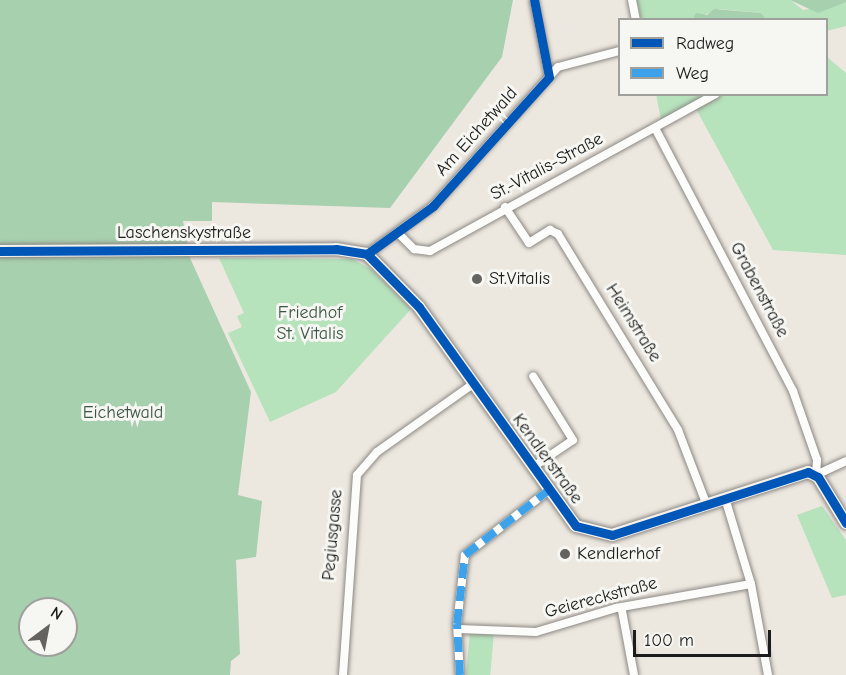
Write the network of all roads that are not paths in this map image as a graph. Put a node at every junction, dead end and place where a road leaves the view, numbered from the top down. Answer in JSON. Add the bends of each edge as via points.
{"nodes":[{"id":1,"x":534,"y":0,"type":"edge"},
{"id":2,"x":632,"y":0,"type":"edge"},
{"id":3,"x":636,"y":18,"type":"edge"},
{"id":4,"x":618,"y":52,"type":"edge"},
{"id":5,"x":549,"y":76,"type":"junction"},
{"id":6,"x":712,"y":96,"type":"edge"},
{"id":7,"x":656,"y":128,"type":"junction"},
{"id":8,"x":505,"y":207,"type":"junction"},
{"id":9,"x":398,"y":233,"type":"junction"},
{"id":10,"x":0,"y":251,"type":"edge"},
{"id":11,"x":367,"y":254,"type":"junction"},
{"id":12,"x":533,"y":376,"type":"dead end"},
{"id":13,"x":473,"y":384,"type":"junction"},
{"id":14,"x":846,"y":461,"type":"edge"},
{"id":15,"x":533,"y":467,"type":"junction"},
{"id":16,"x":816,"y":475,"type":"junction"},
{"id":17,"x":549,"y":490,"type":"junction"},
{"id":18,"x":725,"y":498,"type":"junction"},
{"id":19,"x":706,"y":503,"type":"junction"},
{"id":20,"x":846,"y":523,"type":"edge"},
{"id":21,"x":751,"y":584,"type":"junction"},
{"id":22,"x":622,"y":611,"type":"junction"},
{"id":23,"x":459,"y":629,"type":"junction"},
{"id":24,"x":342,"y":675,"type":"edge"},
{"id":25,"x":460,"y":675,"type":"edge"},
{"id":26,"x":634,"y":675,"type":"edge"},
{"id":27,"x":768,"y":675,"type":"edge"}],
"edges":[{"from":1,"to":5,"type":"street"},
{"from":2,"to":3,"type":"street"},
{"from":4,"to":5,"type":"street","name":"Am Eichetwald","via":[[561,66]]},
{"from":5,"to":9,"type":"street","name":"Am Eichetwald","via":[[433,206]]},
{"from":6,"to":7,"type":"street","name":"St.-Vitalis-Straße"},
{"from":7,"to":8,"type":"street","name":"St.-Vitalis-Straße"},
{"from":7,"to":16,"type":"street","name":"Grabenstraße","via":[[793,391],[817,460]]},
{"from":8,"to":9,"type":"street","name":"St.-Vitalis-Straße","via":[[428,252],[414,249]]},
{"from":8,"to":19,"type":"street","name":"Heimstraße","via":[[529,243],[550,230],[558,234],[678,430]]},
{"from":9,"to":11,"type":"street","name":"Am Eichetwald"},
{"from":10,"to":11,"type":"street","name":"Laschenskystraße","via":[[336,249]]},
{"from":11,"to":13,"type":"street","name":"Kendlerstraße","via":[[411,298]]},
{"from":12,"to":15,"type":"street","via":[[573,440]]},
{"from":13,"to":15,"type":"street","name":"Kendlerstraße"},
{"from":13,"to":24,"type":"street","name":"Pegiusgasse","via":[[368,459],[357,475]]},
{"from":14,"to":16,"type":"street","name":"Kendlerstraße"},
{"from":15,"to":17,"type":"street","name":"Kendlerstraße"},
{"from":16,"to":18,"type":"street","name":"Kendlerstraße","via":[[804,472]]},
{"from":16,"to":20,"type":"street"},
{"from":17,"to":19,"type":"street","name":"Kendlerstraße","via":[[576,526],[600,535]]},
{"from":17,"to":23,"type":"street","via":[[465,555]]},
{"from":18,"to":19,"type":"street","name":"Kendlerstraße"},
{"from":18,"to":21,"type":"street"},
{"from":21,"to":22,"type":"street","name":"Geiereckstraße","via":[[668,597]]},
{"from":21,"to":27,"type":"street"},
{"from":22,"to":23,"type":"street","name":"Geiereckstraße","via":[[536,632]]},
{"from":22,"to":26,"type":"street"},
{"from":23,"to":25,"type":"street"}]}
